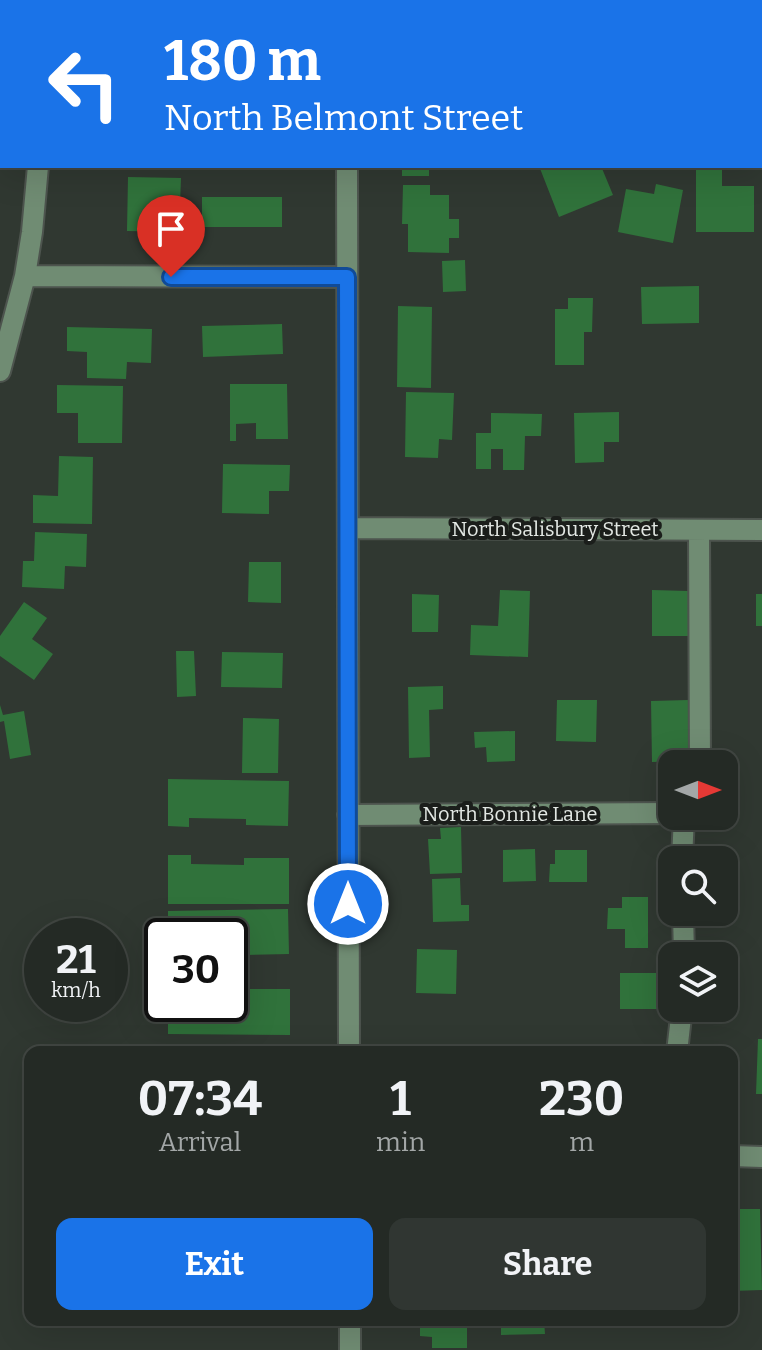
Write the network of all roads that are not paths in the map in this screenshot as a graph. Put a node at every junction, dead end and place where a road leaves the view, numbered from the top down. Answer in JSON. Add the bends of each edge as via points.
{"nodes":[{"id":1,"x":38,"y":168,"type":"edge"},
{"id":2,"x":347,"y":168,"type":"edge"},
{"id":3,"x":25,"y":276,"type":"junction"},
{"id":4,"x":347,"y":277,"type":"junction"},
{"id":5,"x":0,"y":371,"type":"edge"},
{"id":6,"x":348,"y":528,"type":"junction"},
{"id":7,"x":699,"y":530,"type":"junction"},
{"id":8,"x":762,"y":530,"type":"edge"},
{"id":9,"x":700,"y":750,"type":"edge"},
{"id":10,"x":658,"y":813,"type":"edge"},
{"id":11,"x":348,"y":815,"type":"junction"},
{"id":12,"x":680,"y":1022,"type":"edge"},
{"id":13,"x":349,"y":1046,"type":"edge"},
{"id":14,"x":678,"y":1046,"type":"edge"},
{"id":15,"x":738,"y":1156,"type":"edge"},
{"id":16,"x":762,"y":1157,"type":"edge"},
{"id":17,"x":350,"y":1326,"type":"edge"},
{"id":18,"x":350,"y":1350,"type":"edge"}],
"edges":[{"from":1,"to":3,"type":"street"},
{"from":2,"to":4,"type":"street"},
{"from":3,"to":4,"type":"street"},
{"from":3,"to":5,"type":"street"},
{"from":4,"to":6,"type":"street"},
{"from":6,"to":7,"type":"street","name":"North Salisbury Street"},
{"from":6,"to":11,"type":"street"},
{"from":7,"to":8,"type":"street","name":"North Salisbury Street"},
{"from":7,"to":9,"type":"street"},
{"from":10,"to":11,"type":"street","name":"North Bonnie Lane"},
{"from":11,"to":13,"type":"street"},
{"from":12,"to":14,"type":"street"},
{"from":15,"to":16,"type":"street"},
{"from":17,"to":18,"type":"street"}]}
